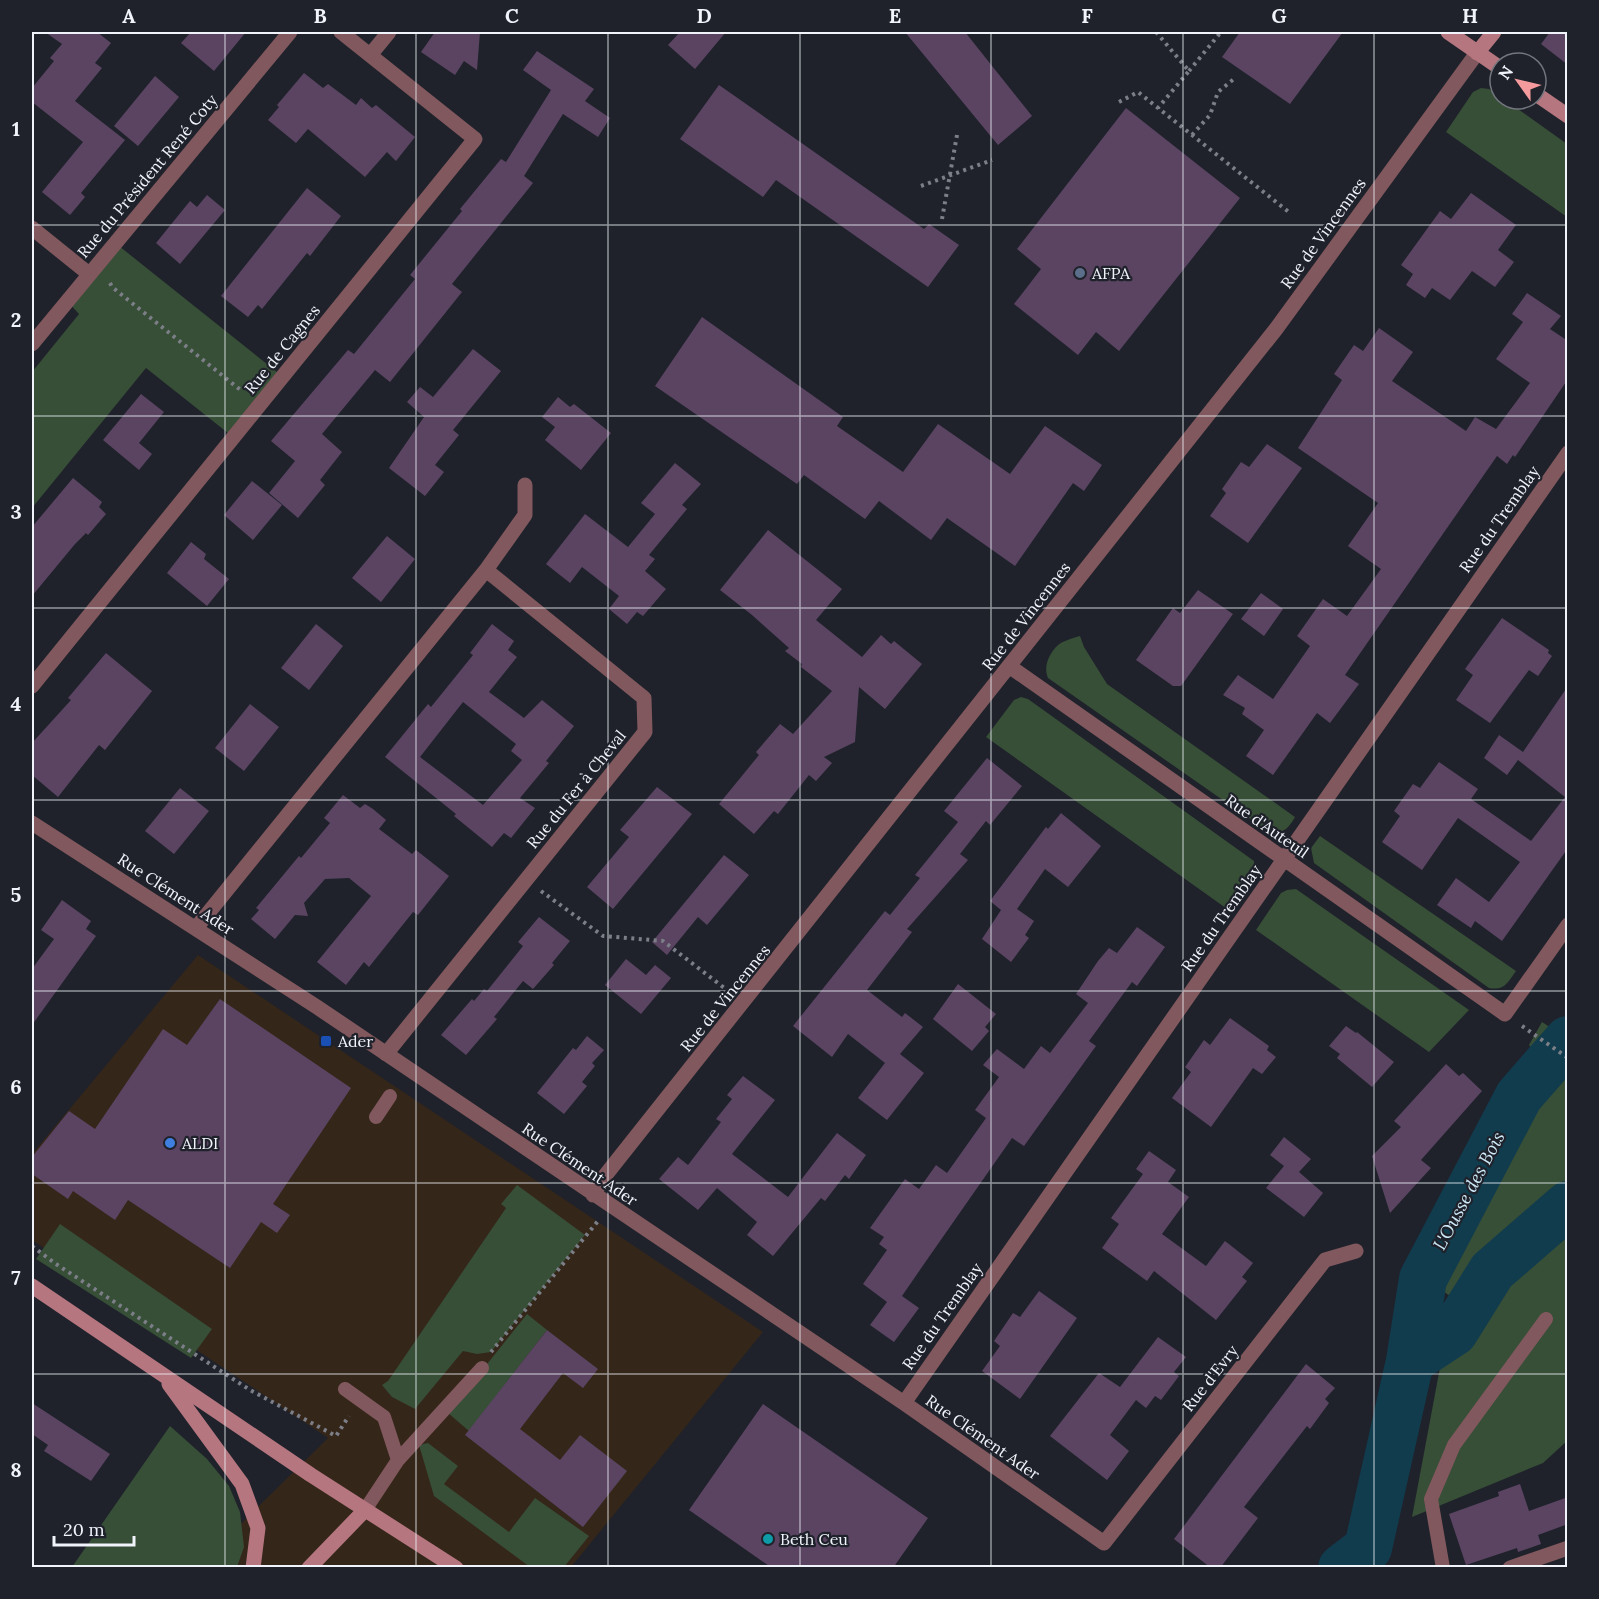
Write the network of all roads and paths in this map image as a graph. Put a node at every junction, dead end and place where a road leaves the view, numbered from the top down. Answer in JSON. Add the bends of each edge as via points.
{"nodes":[{"id":1,"x":290,"y":32,"type":"edge"},
{"id":2,"x":341,"y":32,"type":"edge"},
{"id":3,"x":389,"y":32,"type":"edge"},
{"id":4,"x":1156,"y":32,"type":"edge"},
{"id":5,"x":1221,"y":32,"type":"edge"},
{"id":6,"x":1448,"y":32,"type":"edge"},
{"id":7,"x":1494,"y":32,"type":"edge"},
{"id":8,"x":1477,"y":52,"type":"junction"},
{"id":9,"x":371,"y":54,"type":"junction"},
{"id":10,"x":1488,"y":60,"type":"edge"},
{"id":11,"x":1189,"y":71,"type":"junction"},
{"id":12,"x":1235,"y":78,"type":"dead end"},
{"id":13,"x":1119,"y":102,"type":"dead end"},
{"id":14,"x":1548,"y":102,"type":"edge"},
{"id":15,"x":1158,"y":108,"type":"junction"},
{"id":16,"x":1568,"y":116,"type":"edge"},
{"id":17,"x":957,"y":135,"type":"dead end"},
{"id":18,"x":1192,"y":135,"type":"junction"},
{"id":19,"x":992,"y":160,"type":"dead end"},
{"id":20,"x":950,"y":175,"type":"junction"},
{"id":21,"x":921,"y":186,"type":"dead end"},
{"id":22,"x":1290,"y":213,"type":"dead end"},
{"id":23,"x":942,"y":219,"type":"dead end"},
{"id":24,"x":32,"y":228,"type":"edge"},
{"id":25,"x":99,"y":260,"type":"junction"},
{"id":26,"x":89,"y":274,"type":"junction"},
{"id":27,"x":32,"y":344,"type":"edge"},
{"id":28,"x":259,"y":405,"type":"junction"},
{"id":29,"x":1568,"y":453,"type":"edge"},
{"id":30,"x":525,"y":485,"type":"dead end"},
{"id":31,"x":486,"y":570,"type":"junction"},
{"id":32,"x":1009,"y":666,"type":"junction"},
{"id":33,"x":32,"y":686,"type":"edge"},
{"id":34,"x":32,"y":823,"type":"edge"},
{"id":35,"x":1283,"y":860,"type":"junction"},
{"id":36,"x":526,"y":880,"type":"junction"},
{"id":37,"x":1568,"y":925,"type":"edge"},
{"id":38,"x":196,"y":928,"type":"junction"},
{"id":39,"x":744,"y":1002,"type":"junction"},
{"id":40,"x":1540,"y":1039,"type":"dead end"},
{"id":41,"x":386,"y":1054,"type":"junction"},
{"id":42,"x":1568,"y":1058,"type":"edge"},
{"id":43,"x":390,"y":1096,"type":"dead end"},
{"id":44,"x":376,"y":1117,"type":"dead end"},
{"id":45,"x":593,"y":1195,"type":"junction"},
{"id":46,"x":610,"y":1206,"type":"junction"},
{"id":47,"x":32,"y":1246,"type":"edge"},
{"id":48,"x":1356,"y":1251,"type":"dead end"},
{"id":49,"x":32,"y":1286,"type":"edge"},
{"id":50,"x":1546,"y":1320,"type":"dead end"},
{"id":51,"x":482,"y":1368,"type":"joint"},
{"id":52,"x":162,"y":1374,"type":"junction"},
{"id":53,"x":345,"y":1389,"type":"dead end"},
{"id":54,"x":904,"y":1403,"type":"junction"},
{"id":55,"x":336,"y":1436,"type":"dead end"},
{"id":56,"x":398,"y":1460,"type":"junction"},
{"id":57,"x":365,"y":1510,"type":"junction"},
{"id":58,"x":1104,"y":1543,"type":"joint"},
{"id":59,"x":1568,"y":1548,"type":"edge"},
{"id":60,"x":253,"y":1568,"type":"edge"},
{"id":61,"x":309,"y":1568,"type":"edge"},
{"id":62,"x":456,"y":1568,"type":"edge"},
{"id":63,"x":1443,"y":1568,"type":"edge"},
{"id":64,"x":1510,"y":1568,"type":"edge"}],
"edges":[{"from":1,"to":25,"type":"street","name":"Rue du Président René Coty"},
{"from":2,"to":9,"type":"street"},
{"from":3,"to":9,"type":"street"},
{"from":4,"to":11,"type":"path"},
{"from":5,"to":11,"type":"path"},
{"from":6,"to":8,"type":"main road"},
{"from":7,"to":8,"type":"main road"},
{"from":8,"to":10,"type":"main road"},
{"from":8,"to":32,"type":"street","name":"Rue de Vincennes","via":[[1276,329]]},
{"from":9,"to":28,"type":"street","name":"Rue de Cagnes","via":[[476,139]]},
{"from":11,"to":15,"type":"path"},
{"from":12,"to":18,"type":"path","via":[[1218,92],[1210,115]]},
{"from":13,"to":15,"type":"path","via":[[1137,92]]},
{"from":14,"to":16,"type":"main road"},
{"from":15,"to":18,"type":"path"},
{"from":17,"to":20,"type":"path"},
{"from":18,"to":22,"type":"path"},
{"from":19,"to":20,"type":"path"},
{"from":20,"to":21,"type":"path"},
{"from":20,"to":23,"type":"path"},
{"from":24,"to":26,"type":"street"},
{"from":25,"to":26,"type":"street","name":"Rue du Président René Coty"},
{"from":25,"to":28,"type":"path","via":[[112,287]]},
{"from":26,"to":27,"type":"street","name":"Rue du Président René Coty"},
{"from":28,"to":33,"type":"street","name":"Rue de Cagnes"},
{"from":29,"to":35,"type":"street","name":"Rue du Tremblay"},
{"from":30,"to":31,"type":"street","via":[[525,515]]},
{"from":31,"to":36,"type":"street","name":"Rue du Fer à Cheval","via":[[644,698],[645,732]]},
{"from":31,"to":38,"type":"street"},
{"from":32,"to":35,"type":"street","name":"Rue d'Auteuil"},
{"from":32,"to":39,"type":"street","name":"Rue de Vincennes"},
{"from":34,"to":38,"type":"street","name":"Rue Clément Ader"},
{"from":35,"to":37,"type":"street","name":"Rue d'Auteuil","via":[[1505,1014]]},
{"from":35,"to":54,"type":"street","name":"Rue du Tremblay"},
{"from":36,"to":39,"type":"path","via":[[603,936],[663,942]]},
{"from":36,"to":41,"type":"street","name":"Rue du Fer à Cheval"},
{"from":38,"to":41,"type":"street","name":"Rue Clément Ader"},
{"from":39,"to":45,"type":"street","name":"Rue de Vincennes"},
{"from":40,"to":42,"type":"path"},
{"from":41,"to":45,"type":"street","name":"Rue Clément Ader"},
{"from":43,"to":44,"type":"lane"},
{"from":45,"to":46,"type":"street","name":"Rue Clément Ader"},
{"from":46,"to":51,"type":"path","via":[[491,1352],[477,1354]]},
{"from":46,"to":54,"type":"street","name":"Rue Clément Ader"},
{"from":47,"to":55,"type":"path","via":[[250,1390]]},
{"from":48,"to":58,"type":"street","name":"Rue d'Evry","via":[[1325,1260]]},
{"from":49,"to":52,"type":"main road"},
{"from":50,"to":63,"type":"lane","via":[[1454,1445],[1431,1499]]},
{"from":51,"to":56,"type":"lane"},
{"from":52,"to":57,"type":"main road"},
{"from":52,"to":60,"type":"main road","via":[[242,1484],[258,1528]]},
{"from":53,"to":56,"type":"lane","via":[[384,1417]]},
{"from":54,"to":58,"type":"street","name":"Rue Clément Ader"},
{"from":56,"to":57,"type":"lane"},
{"from":57,"to":61,"type":"main road"},
{"from":57,"to":62,"type":"main road"},
{"from":59,"to":64,"type":"street"}]}
